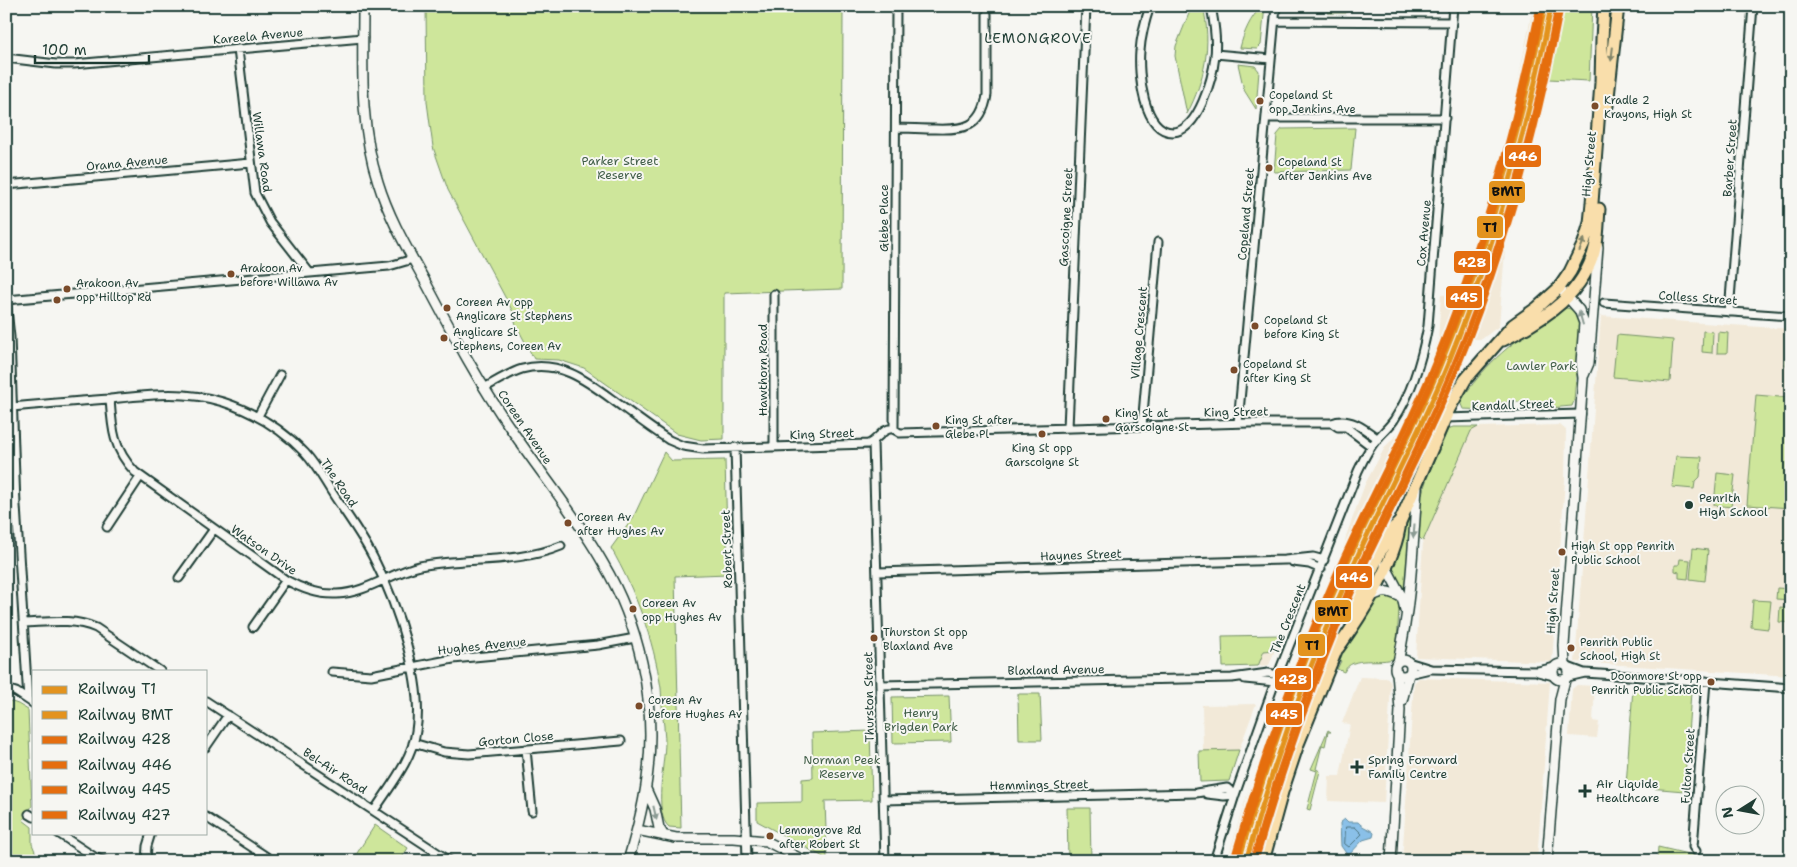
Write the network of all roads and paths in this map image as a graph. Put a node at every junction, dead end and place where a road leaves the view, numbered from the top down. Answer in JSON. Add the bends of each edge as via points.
{"nodes":[{"id":1,"x":363,"y":6,"type":"edge"},
{"id":2,"x":896,"y":6,"type":"edge"},
{"id":3,"x":1086,"y":6,"type":"edge"},
{"id":4,"x":1150,"y":6,"type":"edge"},
{"id":5,"x":1211,"y":6,"type":"edge"},
{"id":6,"x":1276,"y":6,"type":"edge"},
{"id":7,"x":1453,"y":6,"type":"edge"},
{"id":8,"x":1604,"y":6,"type":"edge"},
{"id":9,"x":1618,"y":6,"type":"edge"},
{"id":10,"x":1753,"y":6,"type":"edge"},
{"id":11,"x":987,"y":14,"type":"dead end"},
{"id":12,"x":1275,"y":21,"type":"junction"},
{"id":13,"x":1452,"y":22,"type":"junction"},
{"id":14,"x":363,"y":38,"type":"junction"},
{"id":15,"x":238,"y":49,"type":"junction"},
{"id":16,"x":1215,"y":54,"type":"junction"},
{"id":17,"x":6,"y":58,"type":"edge"},
{"id":18,"x":1271,"y":59,"type":"junction"},
{"id":19,"x":1266,"y":118,"type":"junction"},
{"id":20,"x":1445,"y":118,"type":"junction"},
{"id":21,"x":896,"y":128,"type":"junction"},
{"id":22,"x":251,"y":163,"type":"junction"},
{"id":23,"x":6,"y":185,"type":"edge"},
{"id":24,"x":1598,"y":224,"type":"junction"},
{"id":25,"x":1158,"y":242,"type":"dead end"},
{"id":26,"x":413,"y":259,"type":"junction"},
{"id":27,"x":310,"y":272,"type":"junction"},
{"id":28,"x":1559,"y":288,"type":"junction"},
{"id":29,"x":774,"y":294,"type":"dead end"},
{"id":30,"x":1572,"y":294,"type":"junction"},
{"id":31,"x":6,"y":300,"type":"edge"},
{"id":32,"x":1604,"y":302,"type":"dead end"},
{"id":33,"x":1729,"y":312,"type":"junction"},
{"id":34,"x":1791,"y":316,"type":"edge"},
{"id":35,"x":1497,"y":343,"type":"junction"},
{"id":36,"x":280,"y":375,"type":"dead end"},
{"id":37,"x":1584,"y":378,"type":"junction"},
{"id":38,"x":484,"y":388,"type":"junction"},
{"id":39,"x":110,"y":399,"type":"junction"},
{"id":40,"x":12,"y":407,"type":"junction"},
{"id":41,"x":1581,"y":414,"type":"junction"},
{"id":42,"x":258,"y":416,"type":"junction"},
{"id":43,"x":1445,"y":418,"type":"junction"},
{"id":44,"x":1238,"y":423,"type":"junction"},
{"id":45,"x":1332,"y":423,"type":"junction"},
{"id":46,"x":1142,"y":426,"type":"junction"},
{"id":47,"x":1068,"y":428,"type":"junction"},
{"id":48,"x":894,"y":429,"type":"junction"},
{"id":49,"x":1378,"y":439,"type":"junction"},
{"id":50,"x":873,"y":442,"type":"junction"},
{"id":51,"x":1372,"y":446,"type":"junction"},
{"id":52,"x":735,"y":447,"type":"junction"},
{"id":53,"x":774,"y":447,"type":"junction"},
{"id":54,"x":140,"y":477,"type":"junction"},
{"id":55,"x":1417,"y":483,"type":"junction"},
{"id":56,"x":1400,"y":522,"type":"junction"},
{"id":57,"x":106,"y":527,"type":"dead end"},
{"id":58,"x":214,"y":529,"type":"junction"},
{"id":59,"x":1385,"y":543,"type":"junction"},
{"id":60,"x":561,"y":546,"type":"dead end"},
{"id":61,"x":1285,"y":560,"type":"junction"},
{"id":62,"x":1324,"y":560,"type":"junction"},
{"id":63,"x":1385,"y":567,"type":"junction"},
{"id":64,"x":1321,"y":569,"type":"junction"},
{"id":65,"x":877,"y":572,"type":"junction"},
{"id":66,"x":179,"y":578,"type":"dead end"},
{"id":67,"x":286,"y":580,"type":"junction"},
{"id":68,"x":383,"y":580,"type":"junction"},
{"id":69,"x":1370,"y":597,"type":"junction"},
{"id":70,"x":1402,"y":597,"type":"junction"},
{"id":71,"x":1406,"y":617,"type":"junction"},
{"id":72,"x":24,"y":623,"type":"junction"},
{"id":73,"x":253,"y":627,"type":"dead end"},
{"id":74,"x":1405,"y":633,"type":"junction"},
{"id":75,"x":635,"y":638,"type":"junction"},
{"id":76,"x":1338,"y":648,"type":"junction"},
{"id":77,"x":1398,"y":662,"type":"junction"},
{"id":78,"x":1408,"y":662,"type":"junction"},
{"id":79,"x":411,"y":667,"type":"junction"},
{"id":80,"x":1431,"y":668,"type":"junction"},
{"id":81,"x":159,"y":670,"type":"edge"},
{"id":82,"x":332,"y":672,"type":"dead end"},
{"id":83,"x":1397,"y":672,"type":"junction"},
{"id":84,"x":1561,"y":672,"type":"junction"},
{"id":85,"x":1409,"y":674,"type":"junction"},
{"id":86,"x":1276,"y":679,"type":"junction"},
{"id":87,"x":1706,"y":681,"type":"junction"},
{"id":88,"x":880,"y":686,"type":"junction"},
{"id":89,"x":1791,"y":688,"type":"edge"},
{"id":90,"x":6,"y":689,"type":"edge"},
{"id":91,"x":31,"y":702,"type":"edge"},
{"id":92,"x":208,"y":702,"type":"edge"},
{"id":93,"x":1400,"y":708,"type":"junction"},
{"id":94,"x":228,"y":715,"type":"junction"},
{"id":95,"x":621,"y":741,"type":"dead end"},
{"id":96,"x":413,"y":744,"type":"junction"},
{"id":97,"x":208,"y":745,"type":"edge"},
{"id":98,"x":526,"y":749,"type":"junction"},
{"id":99,"x":646,"y":789,"type":"junction"},
{"id":100,"x":1235,"y":795,"type":"junction"},
{"id":101,"x":883,"y":800,"type":"junction"},
{"id":102,"x":374,"y":811,"type":"junction"},
{"id":103,"x":532,"y":811,"type":"dead end"},
{"id":104,"x":208,"y":818,"type":"edge"},
{"id":105,"x":637,"y":830,"type":"junction"},
{"id":106,"x":59,"y":834,"type":"edge"},
{"id":107,"x":151,"y":834,"type":"edge"},
{"id":108,"x":664,"y":836,"type":"junction"},
{"id":109,"x":747,"y":838,"type":"junction"},
{"id":110,"x":1696,"y":851,"type":"dead end"},
{"id":111,"x":104,"y":861,"type":"edge"},
{"id":112,"x":145,"y":861,"type":"edge"},
{"id":113,"x":273,"y":861,"type":"edge"},
{"id":114,"x":450,"y":861,"type":"edge"},
{"id":115,"x":628,"y":861,"type":"edge"},
{"id":116,"x":747,"y":861,"type":"edge"},
{"id":117,"x":805,"y":861,"type":"edge"},
{"id":118,"x":885,"y":861,"type":"edge"},
{"id":119,"x":1214,"y":861,"type":"edge"},
{"id":120,"x":1262,"y":861,"type":"edge"},
{"id":121,"x":1391,"y":861,"type":"edge"},
{"id":122,"x":1547,"y":861,"type":"edge"}],
"edges":[{"from":1,"to":14,"type":"street","name":"Coreen Avenue"},
{"from":2,"to":21,"type":"street","name":"Glebe Place"},
{"from":3,"to":47,"type":"street","name":"Gascoigne Street"},
{"from":4,"to":16,"type":"street","via":[[1142,39],[1140,73],[1149,111],[1160,128],[1176,131],[1190,123],[1210,83]]},
{"from":5,"to":16,"type":"street"},
{"from":6,"to":12,"type":"street","name":"Copeland Street"},
{"from":7,"to":13,"type":"street","name":"Cox Avenue"},
{"from":28,"to":8,"type":"highway","name":"High Street","one_way":true,"via":[[1576,261],[1590,223]]},
{"from":9,"to":24,"type":"highway","name":"High Street","one_way":true},
{"from":10,"to":33,"type":"street","name":"Barber Street"},
{"from":11,"to":21,"type":"street","via":[[987,96],[978,118],[959,129]]},
{"from":12,"to":13,"type":"street"},
{"from":12,"to":18,"type":"street","name":"Copeland Street"},
{"from":13,"to":20,"type":"street","name":"Cox Avenue"},
{"from":14,"to":15,"type":"street","name":"Kareela Avenue"},
{"from":14,"to":26,"type":"street","name":"Coreen Avenue","via":[[363,104],[371,158],[386,207]]},
{"from":15,"to":17,"type":"street","name":"Kareela Avenue","via":[[74,64]]},
{"from":15,"to":22,"type":"street","name":"Willawa Road"},
{"from":16,"to":18,"type":"street"},
{"from":18,"to":19,"type":"street","name":"Copeland Street"},
{"from":19,"to":20,"type":"street"},
{"from":19,"to":44,"type":"street","name":"Copeland Street"},
{"from":20,"to":49,"type":"street","name":"Cox Avenue","via":[[1424,346],[1404,401],[1393,422]]},
{"from":21,"to":48,"type":"street","name":"Glebe Place"},
{"from":22,"to":23,"type":"street","name":"Orana Avenue"},
{"from":22,"to":27,"type":"street","name":"Willawa Road","via":[[253,184],[262,210]]},
{"from":24,"to":30,"type":"highway","name":"High Street","via":[[1594,253]]},
{"from":24,"to":37,"type":"street","via":[[1589,363]]},
{"from":25,"to":46,"type":"street","name":"Village Crescent"},
{"from":26,"to":27,"type":"street","via":[[389,266]]},
{"from":26,"to":38,"type":"street","name":"Coreen Avenue"},
{"from":27,"to":31,"type":"street"},
{"from":28,"to":30,"type":"street"},
{"from":28,"to":35,"type":"highway","name":"High Street","via":[[1513,325]]},
{"from":29,"to":53,"type":"street","name":"Hawthorn Road"},
{"from":30,"to":35,"type":"highway","via":[[1547,314]]},
{"from":37,"to":30,"type":"street","one_way":true,"via":[[1581,363],[1584,324]]},
{"from":31,"to":40,"type":"street"},
{"from":32,"to":33,"type":"street","name":"Colless Street"},
{"from":33,"to":34,"type":"street","name":"Colless Street"},
{"from":35,"to":43,"type":"highway","name":"High Street","via":[[1466,380]]},
{"from":36,"to":42,"type":"street"},
{"from":37,"to":41,"type":"street","name":"High Street"},
{"from":38,"to":52,"type":"street","name":"King Street","via":[[523,369],[560,369],[586,380],[676,444],[697,448]]},
{"from":38,"to":75,"type":"street","name":"Coreen Avenue","via":[[604,563]]},
{"from":39,"to":40,"type":"street","name":"The Road"},
{"from":39,"to":42,"type":"street","name":"The Road","via":[[187,395],[223,402]]},
{"from":39,"to":54,"type":"street","name":"Watson Drive","via":[[117,448],[128,466]]},
{"from":40,"to":72,"type":"street"},
{"from":41,"to":43,"type":"street","name":"Kendall Street"},
{"from":41,"to":84,"type":"street","name":"High Street"},
{"from":42,"to":68,"type":"street","name":"The Road","via":[[311,461],[363,540]]},
{"from":43,"to":55,"type":"highway","name":"High Street"},
{"from":44,"to":45,"type":"street","name":"King Street"},
{"from":44,"to":46,"type":"street","name":"King Street"},
{"from":45,"to":49,"type":"street","name":"King Street","via":[[1350,421]]},
{"from":45,"to":51,"type":"street","name":"King Street","via":[[1346,428]]},
{"from":46,"to":47,"type":"street","name":"King Street"},
{"from":47,"to":48,"type":"street","name":"King Street","via":[[900,433]]},
{"from":48,"to":50,"type":"street","name":"King Street","via":[[883,432]]},
{"from":49,"to":51,"type":"street","name":"Cox Avenue"},
{"from":50,"to":53,"type":"street","name":"King Street"},
{"from":50,"to":65,"type":"street","name":"Thurston Street"},
{"from":51,"to":62,"type":"street","name":"The Crescent","via":[[1358,471]]},
{"from":52,"to":53,"type":"street","name":"King Street"},
{"from":52,"to":109,"type":"street","name":"Robert Street"},
{"from":54,"to":57,"type":"street"},
{"from":54,"to":58,"type":"street","name":"Watson Drive"},
{"from":55,"to":56,"type":"highway","name":"High Street"},
{"from":55,"to":71,"type":"street","one_way":true},
{"from":56,"to":59,"type":"highway","via":[[1390,531]]},
{"from":56,"to":63,"type":"highway","via":[[1398,536]]},
{"from":58,"to":66,"type":"street"},
{"from":58,"to":67,"type":"street","name":"Watson Drive"},
{"from":59,"to":63,"type":"street"},
{"from":59,"to":76,"type":"highway"},
{"from":60,"to":68,"type":"street","name":"Watson Drive","via":[[532,555],[430,564]]},
{"from":61,"to":62,"type":"street","name":"Haynes Street","via":[[1313,556]]},
{"from":61,"to":64,"type":"street","name":"Haynes Street"},
{"from":61,"to":65,"type":"street","name":"Haynes Street"},
{"from":62,"to":64,"type":"street","name":"The Crescent"},
{"from":63,"to":69,"type":"highway"},
{"from":63,"to":70,"type":"street"},
{"from":64,"to":86,"type":"street","name":"The Crescent"},
{"from":65,"to":88,"type":"street","name":"Thurston Street"},
{"from":67,"to":68,"type":"street","name":"Watson Drive","via":[[312,592],[334,594],[356,591]]},
{"from":67,"to":73,"type":"street"},
{"from":68,"to":79,"type":"street","name":"The Road"},
{"from":69,"to":70,"type":"street","via":[[1388,591]]},
{"from":69,"to":76,"type":"highway"},
{"from":70,"to":71,"type":"street"},
{"from":71,"to":74,"type":"street"},
{"from":72,"to":81,"type":"street","via":[[65,621],[96,628]]},
{"from":72,"to":91,"type":"street"},
{"from":74,"to":77,"type":"street"},
{"from":74,"to":78,"type":"street"},
{"from":75,"to":79,"type":"street","name":"Hughes Avenue","via":[[598,646],[464,658]]},
{"from":75,"to":99,"type":"street","name":"Coreen Avenue","via":[[646,685],[649,717]]},
{"from":76,"to":120,"type":"highway","via":[[1298,744]]},
{"from":77,"to":78,"type":"street"},
{"from":77,"to":83,"type":"street"},
{"from":78,"to":80,"type":"street"},
{"from":78,"to":85,"type":"street"},
{"from":79,"to":82,"type":"street","name":"Hughes Avenue","via":[[371,675]]},
{"from":79,"to":96,"type":"street","name":"The Road","via":[[418,706]]},
{"from":80,"to":84,"type":"street"},
{"from":80,"to":85,"type":"street"},
{"from":83,"to":85,"type":"street","via":[[1402,676]]},
{"from":83,"to":93,"type":"street"},
{"from":84,"to":87,"type":"street"},
{"from":84,"to":122,"type":"street","name":"High Street"},
{"from":85,"to":93,"type":"street"},
{"from":86,"to":88,"type":"street","name":"Blaxland Avenue"},
{"from":86,"to":100,"type":"street","name":"The Crescent"},
{"from":87,"to":89,"type":"street"},
{"from":87,"to":110,"type":"street","name":"Fulton Street"},
{"from":88,"to":101,"type":"street","name":"Thurston Street"},
{"from":90,"to":91,"type":"street"},
{"from":92,"to":94,"type":"street","name":"Bel-Air Road"},
{"from":93,"to":121,"type":"street"},
{"from":94,"to":97,"type":"street"},
{"from":94,"to":102,"type":"street","name":"Bel-Air Road"},
{"from":95,"to":98,"type":"street","name":"Gorton Close"},
{"from":96,"to":98,"type":"street","name":"Gorton Close","via":[[461,754]]},
{"from":96,"to":102,"type":"street","name":"The Road"},
{"from":98,"to":103,"type":"street"},
{"from":99,"to":105,"type":"street","name":"Coreen Avenue"},
{"from":99,"to":108,"type":"street","one_way":true,"via":[[655,809],[658,828]]},
{"from":100,"to":101,"type":"street","name":"Hemmings Street","via":[[1196,793]]},
{"from":100,"to":119,"type":"street","name":"The Crescent"},
{"from":101,"to":118,"type":"street","name":"Thurston Street"},
{"from":102,"to":114,"type":"street","name":"Bel-Air Road"},
{"from":104,"to":113,"type":"street"},
{"from":105,"to":108,"type":"street"},
{"from":105,"to":115,"type":"street","name":"Coreen Avenue"},
{"from":106,"to":111,"type":"street"},
{"from":107,"to":112,"type":"street"},
{"from":108,"to":109,"type":"street","via":[[684,839]]},
{"from":109,"to":116,"type":"street","name":"Robert Street"},
{"from":109,"to":117,"type":"street","via":[[771,843]]}]}
